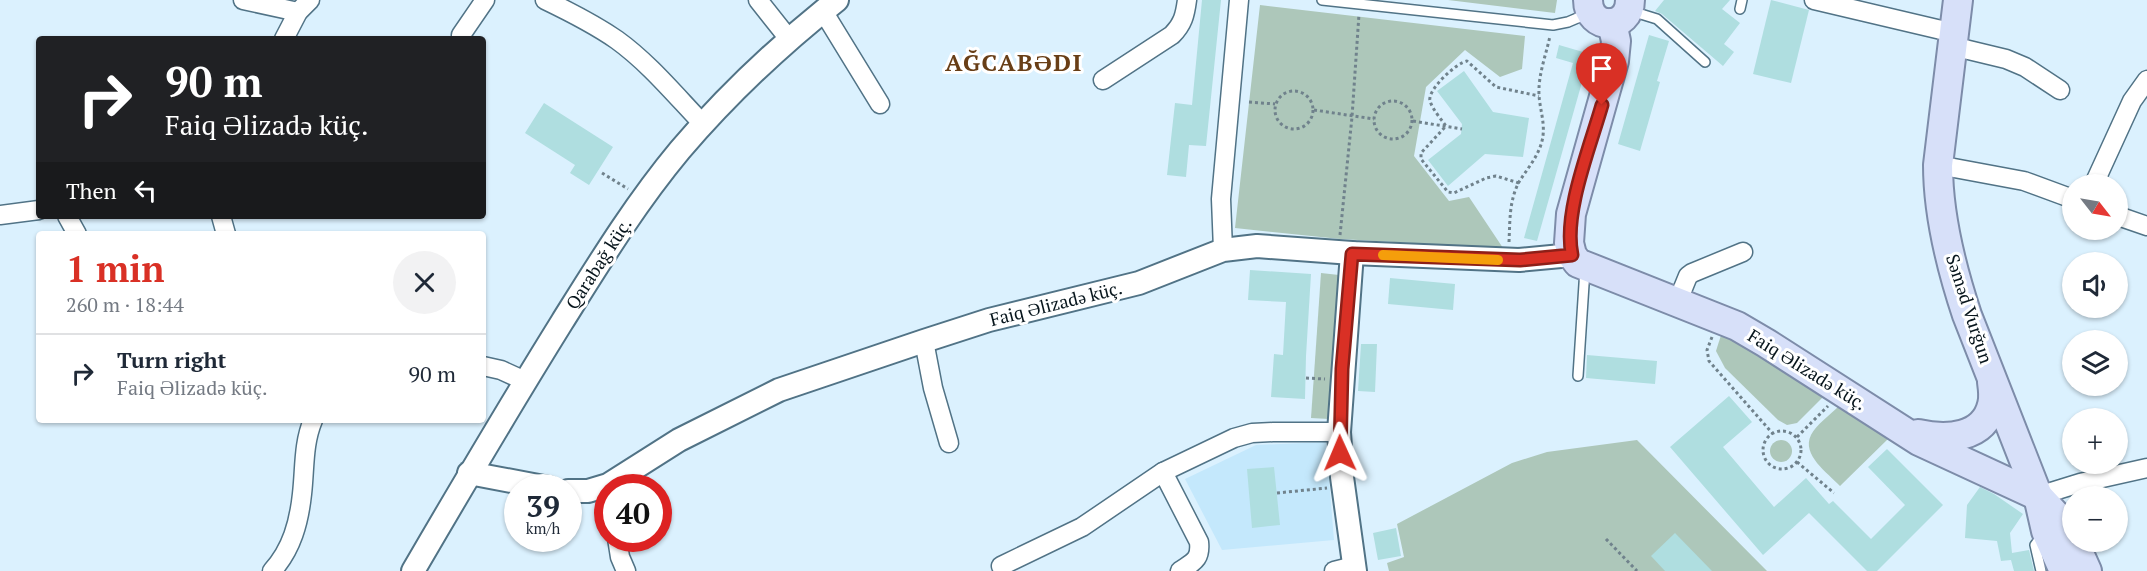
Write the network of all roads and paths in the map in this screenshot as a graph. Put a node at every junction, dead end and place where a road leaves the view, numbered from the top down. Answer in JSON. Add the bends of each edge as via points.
{"nodes":[{"id":1,"x":243,"y":0,"type":"edge"},
{"id":2,"x":485,"y":0,"type":"edge"},
{"id":3,"x":545,"y":0,"type":"edge"},
{"id":4,"x":758,"y":0,"type":"edge"},
{"id":5,"x":1187,"y":0,"type":"edge"},
{"id":6,"x":1239,"y":0,"type":"edge"},
{"id":7,"x":1322,"y":0,"type":"edge"},
{"id":8,"x":1814,"y":0,"type":"edge"},
{"id":9,"x":1958,"y":0,"type":"edge"},
{"id":10,"x":1360,"y":4,"type":"junction"},
{"id":11,"x":830,"y":5,"type":"edge"},
{"id":12,"x":304,"y":6,"type":"edge"},
{"id":13,"x":1610,"y":9,"type":"edge"},
{"id":14,"x":1552,"y":25,"type":"junction"},
{"id":15,"x":461,"y":35,"type":"dead end"},
{"id":16,"x":286,"y":36,"type":"edge"},
{"id":17,"x":789,"y":39,"type":"junction"},
{"id":18,"x":1953,"y":40,"type":"junction"},
{"id":19,"x":1705,"y":62,"type":"dead end"},
{"id":20,"x":1103,"y":80,"type":"dead end"},
{"id":21,"x":2147,"y":80,"type":"edge"},
{"id":22,"x":2060,"y":90,"type":"dead end"},
{"id":23,"x":1539,"y":96,"type":"junction"},
{"id":24,"x":1249,"y":102,"type":"dead end"},
{"id":25,"x":880,"y":104,"type":"dead end"},
{"id":26,"x":1275,"y":104,"type":"junction"},
{"id":27,"x":1314,"y":110,"type":"junction"},
{"id":28,"x":1352,"y":117,"type":"junction"},
{"id":29,"x":1374,"y":119,"type":"junction"},
{"id":30,"x":1413,"y":121,"type":"junction"},
{"id":31,"x":703,"y":124,"type":"junction"},
{"id":32,"x":1446,"y":126,"type":"junction"},
{"id":33,"x":1462,"y":129,"type":"dead end"},
{"id":34,"x":1938,"y":165,"type":"junction"},
{"id":35,"x":602,"y":172,"type":"dead end"},
{"id":36,"x":2099,"y":174,"type":"edge"},
{"id":37,"x":1519,"y":183,"type":"junction"},
{"id":38,"x":2062,"y":196,"type":"edge"},
{"id":39,"x":642,"y":198,"type":"junction"},
{"id":40,"x":36,"y":210,"type":"edge"},
{"id":41,"x":0,"y":215,"type":"edge"},
{"id":42,"x":2128,"y":219,"type":"edge"},
{"id":43,"x":2147,"y":226,"type":"edge"},
{"id":44,"x":1346,"y":246,"type":"junction"},
{"id":45,"x":1223,"y":250,"type":"junction"},
{"id":46,"x":1743,"y":252,"type":"dead end"},
{"id":47,"x":1509,"y":260,"type":"junction"},
{"id":48,"x":1579,"y":261,"type":"junction"},
{"id":49,"x":1677,"y":303,"type":"junction"},
{"id":50,"x":1718,"y":318,"type":"junction"},
{"id":51,"x":924,"y":340,"type":"junction"},
{"id":52,"x":486,"y":367,"type":"edge"},
{"id":53,"x":1578,"y":376,"type":"dead end"},
{"id":54,"x":1992,"y":380,"type":"junction"},
{"id":55,"x":525,"y":381,"type":"junction"},
{"id":56,"x":1836,"y":398,"type":"dead end"},
{"id":57,"x":312,"y":423,"type":"edge"},
{"id":58,"x":1900,"y":429,"type":"junction"},
{"id":59,"x":1339,"y":432,"type":"junction"},
{"id":60,"x":1773,"y":434,"type":"junction"},
{"id":61,"x":1796,"y":438,"type":"junction"},
{"id":62,"x":949,"y":443,"type":"dead end"},
{"id":63,"x":1797,"y":462,"type":"junction"},
{"id":64,"x":2147,"y":468,"type":"edge"},
{"id":65,"x":1163,"y":472,"type":"junction"},
{"id":66,"x":469,"y":474,"type":"junction"},
{"id":67,"x":627,"y":474,"type":"edge"},
{"id":68,"x":504,"y":480,"type":"edge"},
{"id":69,"x":1343,"y":486,"type":"junction"},
{"id":70,"x":1277,"y":493,"type":"dead end"},
{"id":71,"x":1834,"y":493,"type":"dead end"},
{"id":72,"x":2038,"y":496,"type":"junction"},
{"id":73,"x":2062,"y":522,"type":"edge"},
{"id":74,"x":2046,"y":531,"type":"junction"},
{"id":75,"x":1606,"y":538,"type":"dead end"},
{"id":76,"x":619,"y":552,"type":"edge"},
{"id":77,"x":2079,"y":552,"type":"edge"},
{"id":78,"x":1001,"y":566,"type":"dead end"},
{"id":79,"x":1348,"y":569,"type":"edge"},
{"id":80,"x":272,"y":571,"type":"edge"},
{"id":81,"x":413,"y":571,"type":"edge"},
{"id":82,"x":626,"y":571,"type":"edge"},
{"id":83,"x":1179,"y":571,"type":"edge"},
{"id":84,"x":1637,"y":571,"type":"edge"},
{"id":85,"x":2041,"y":571,"type":"edge"},
{"id":86,"x":2064,"y":571,"type":"edge"},
{"id":87,"x":2087,"y":571,"type":"edge"}],
"edges":[{"from":1,"to":12,"type":"street"},
{"from":2,"to":15,"type":"street"},
{"from":3,"to":31,"type":"street","via":[[619,41]]},
{"from":4,"to":17,"type":"street"},
{"from":5,"to":20,"type":"street","via":[[1185,16],[1173,35]]},
{"from":6,"to":45,"type":"street","via":[[1221,200]]},
{"from":7,"to":10,"type":"lane"},
{"from":8,"to":18,"type":"street"},
{"from":9,"to":18,"type":"main road","name":"Səməd Vurğun"},
{"from":10,"to":14,"type":"lane"},
{"from":10,"to":28,"type":"path"},
{"from":11,"to":17,"type":"street","name":"Qarabağ küç."},
{"from":11,"to":25,"type":"street"},
{"from":12,"to":16,"type":"street"},
{"from":13,"to":14,"type":"lane"},
{"from":13,"to":19,"type":"lane","via":[[1657,20]]},
{"from":13,"to":48,"type":"main road","via":[[1616,41],[1614,61],[1570,214],[1569,243]]},
{"from":14,"to":23,"type":"path"},
{"from":17,"to":31,"type":"street","name":"Qarabağ küç."},
{"from":18,"to":22,"type":"street","via":[[2025,67]]},
{"from":18,"to":34,"type":"main road","name":"Səməd Vurğun"},
{"from":21,"to":36,"type":"street","via":[[2132,100]]},
{"from":23,"to":32,"type":"path","via":[[1496,87],[1467,61],[1460,62],[1431,91],[1430,100]]},
{"from":23,"to":37,"type":"path","via":[[1544,124],[1542,139]]},
{"from":24,"to":26,"type":"path"},
{"from":26,"to":27,"type":"path","via":[[1280,96],[1297,90],[1312,101]]},
{"from":26,"to":27,"type":"path","via":[[1275,114],[1286,128],[1304,126]]},
{"from":27,"to":28,"type":"path"},
{"from":28,"to":29,"type":"path"},
{"from":28,"to":44,"type":"path"},
{"from":29,"to":30,"type":"path","via":[[1378,133],[1395,140],[1404,137]]},
{"from":29,"to":30,"type":"path","via":[[1379,106],[1396,100],[1411,111]]},
{"from":30,"to":32,"type":"path"},
{"from":31,"to":39,"type":"street","name":"Qarabağ küç."},
{"from":32,"to":33,"type":"path"},
{"from":32,"to":37,"type":"path","via":[[1421,153],[1421,159],[1448,192],[1454,194],[1496,176]]},
{"from":34,"to":38,"type":"street","via":[[2024,181]]},
{"from":34,"to":54,"type":"main road","name":"Səməd Vurğun","via":[[1942,219],[1958,289]]},
{"from":35,"to":39,"type":"path"},
{"from":37,"to":47,"type":"path","via":[[1510,211]]},
{"from":39,"to":55,"type":"street","name":"Qarabağ küç."},
{"from":40,"to":41,"type":"street"},
{"from":42,"to":43,"type":"street"},
{"from":44,"to":45,"type":"street","name":"Faiq Əlizadə küç."},
{"from":44,"to":47,"type":"street","name":"Faiq Əlizadə küç."},
{"from":44,"to":59,"type":"street"},
{"from":45,"to":51,"type":"street","name":"Faiq Əlizadə küç.","via":[[1139,283]]},
{"from":46,"to":49,"type":"street","via":[[1688,276]]},
{"from":47,"to":48,"type":"street","name":"Faiq Əlizadə küç."},
{"from":48,"to":49,"type":"main road","name":"Faiq Əlizadə küç."},
{"from":48,"to":53,"type":"lane"},
{"from":49,"to":50,"type":"main road","name":"Faiq Əlizadə küç."},
{"from":50,"to":58,"type":"main road","name":"Faiq Əlizadə küç.","via":[[1766,342]]},
{"from":50,"to":60,"type":"path","via":[[1707,350],[1709,361]]},
{"from":51,"to":62,"type":"street"},
{"from":51,"to":67,"type":"street","name":"Faiq Əlizadə küç.","via":[[779,390],[679,440]]},
{"from":52,"to":55,"type":"street"},
{"from":54,"to":58,"type":"main road","via":[[1989,413],[1970,432],[1943,438]]},
{"from":54,"to":72,"type":"main road","name":"Səməd Vurğun"},
{"from":55,"to":66,"type":"street","name":"Qarabağ küç."},
{"from":56,"to":61,"type":"path"},
{"from":57,"to":80,"type":"street","via":[[304,449],[296,533]]},
{"from":58,"to":72,"type":"main road","name":"Faiq Əlizadə küç."},
{"from":59,"to":65,"type":"street","via":[[1252,433]]},
{"from":59,"to":69,"type":"street"},
{"from":60,"to":61,"type":"path","via":[[1781,431]]},
{"from":60,"to":63,"type":"path","via":[[1763,447],[1767,463],[1782,469]]},
{"from":61,"to":63,"type":"path","via":[[1800,445]]},
{"from":63,"to":71,"type":"path"},
{"from":64,"to":72,"type":"street"},
{"from":65,"to":78,"type":"street","via":[[1082,527]]},
{"from":65,"to":83,"type":"street","via":[[1200,542],[1196,559]]},
{"from":66,"to":68,"type":"street"},
{"from":66,"to":81,"type":"street","name":"Qarabağ küç."},
{"from":69,"to":70,"type":"path"},
{"from":69,"to":79,"type":"street"},
{"from":72,"to":73,"type":"main road"},
{"from":72,"to":74,"type":"main road","name":"Səməd Vurğun"},
{"from":74,"to":85,"type":"lane","via":[[2035,545]]},
{"from":74,"to":86,"type":"main road","name":"Səməd Vurğun"},
{"from":75,"to":84,"type":"path"},
{"from":76,"to":82,"type":"street"},
{"from":77,"to":87,"type":"main road"}]}
